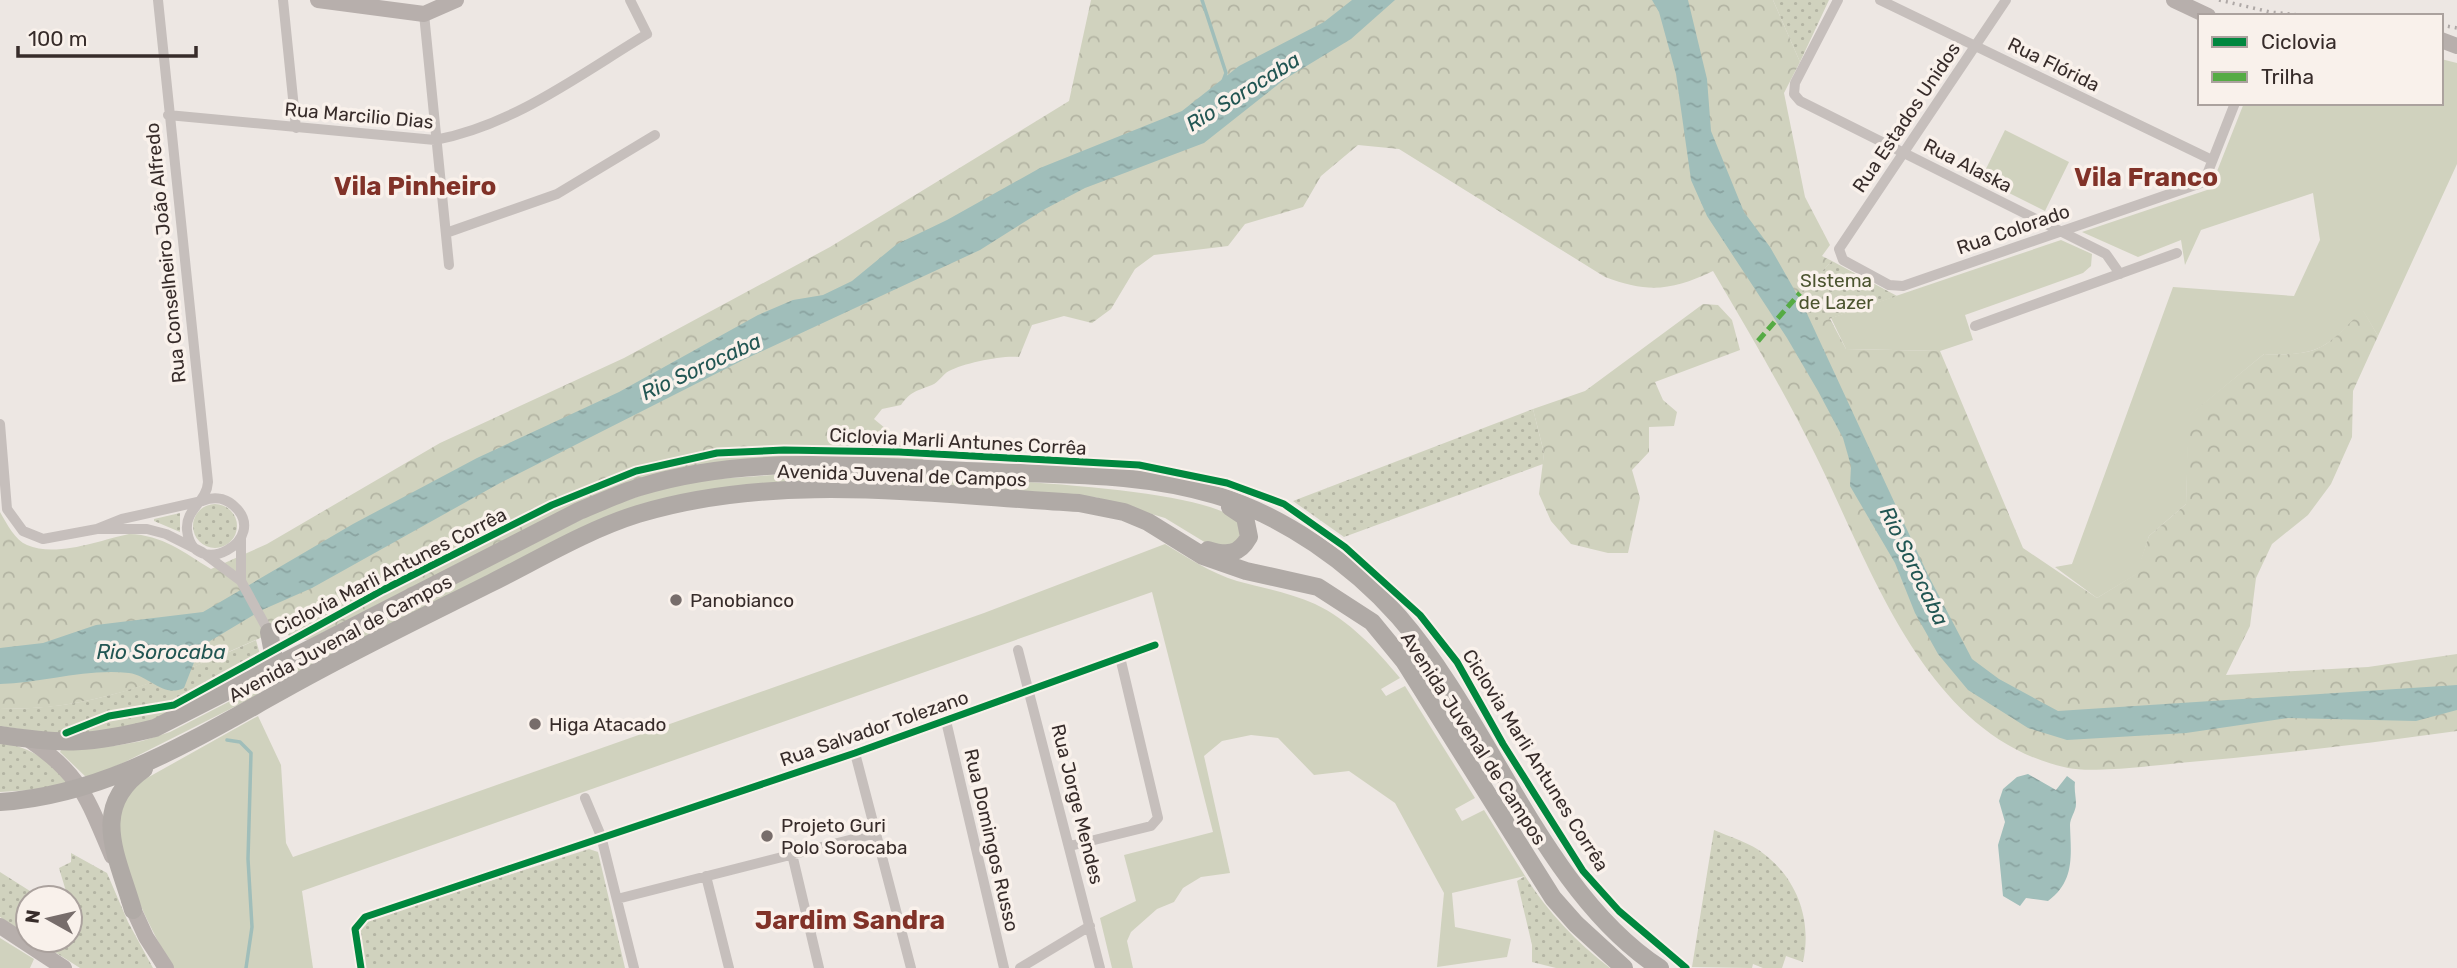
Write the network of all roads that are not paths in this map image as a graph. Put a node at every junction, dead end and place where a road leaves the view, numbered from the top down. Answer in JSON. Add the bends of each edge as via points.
{"nodes":[{"id":1,"x":158,"y":0,"type":"edge"},
{"id":2,"x":283,"y":0,"type":"edge"},
{"id":3,"x":317,"y":0,"type":"edge"},
{"id":4,"x":456,"y":0,"type":"edge"},
{"id":5,"x":630,"y":0,"type":"edge"},
{"id":6,"x":1838,"y":0,"type":"edge"},
{"id":7,"x":1880,"y":0,"type":"edge"},
{"id":8,"x":2006,"y":0,"type":"edge"},
{"id":9,"x":2174,"y":0,"type":"edge"},
{"id":10,"x":424,"y":14,"type":"junction"},
{"id":11,"x":2204,"y":14,"type":"edge"},
{"id":12,"x":1975,"y":46,"type":"junction"},
{"id":13,"x":2234,"y":105,"type":"edge"},
{"id":14,"x":168,"y":116,"type":"junction"},
{"id":15,"x":296,"y":128,"type":"junction"},
{"id":16,"x":655,"y":135,"type":"dead end"},
{"id":17,"x":435,"y":140,"type":"junction"},
{"id":18,"x":1903,"y":152,"type":"junction"},
{"id":19,"x":2213,"y":160,"type":"junction"},
{"id":20,"x":2060,"y":230,"type":"junction"},
{"id":21,"x":446,"y":233,"type":"junction"},
{"id":22,"x":2177,"y":253,"type":"dead end"},
{"id":23,"x":1839,"y":254,"type":"joint"},
{"id":24,"x":449,"y":265,"type":"dead end"},
{"id":25,"x":2120,"y":274,"type":"junction"},
{"id":26,"x":1975,"y":326,"type":"dead end"},
{"id":27,"x":0,"y":424,"type":"edge"},
{"id":28,"x":1157,"y":482,"type":"junction"},
{"id":29,"x":202,"y":501,"type":"junction"},
{"id":30,"x":1148,"y":522,"type":"junction"},
{"id":31,"x":97,"y":529,"type":"junction"},
{"id":32,"x":241,"y":537,"type":"junction"},
{"id":33,"x":202,"y":552,"type":"junction"},
{"id":34,"x":242,"y":581,"type":"junction"},
{"id":35,"x":269,"y":632,"type":"junction"},
{"id":36,"x":1155,"y":645,"type":"dead end"},
{"id":37,"x":306,"y":649,"type":"junction"},
{"id":38,"x":1018,"y":650,"type":"dead end"},
{"id":39,"x":1120,"y":657,"type":"junction"},
{"id":40,"x":284,"y":661,"type":"junction"},
{"id":41,"x":257,"y":675,"type":"junction"},
{"id":42,"x":1031,"y":690,"type":"junction"},
{"id":43,"x":259,"y":704,"type":"junction"},
{"id":44,"x":946,"y":721,"type":"junction"},
{"id":45,"x":0,"y":735,"type":"edge"},
{"id":46,"x":27,"y":739,"type":"junction"},
{"id":47,"x":855,"y":753,"type":"junction"},
{"id":48,"x":166,"y":754,"type":"junction"},
{"id":49,"x":83,"y":789,"type":"junction"},
{"id":50,"x":585,"y":798,"type":"dead end"},
{"id":51,"x":0,"y":802,"type":"edge"},
{"id":52,"x":877,"y":833,"type":"junction"},
{"id":53,"x":601,"y":836,"type":"junction"},
{"id":54,"x":1070,"y":846,"type":"junction"},
{"id":55,"x":792,"y":855,"type":"junction"},
{"id":56,"x":706,"y":876,"type":"junction"},
{"id":57,"x":617,"y":899,"type":"junction"},
{"id":58,"x":133,"y":910,"type":"junction"},
{"id":59,"x":0,"y":926,"type":"edge"},
{"id":60,"x":1090,"y":926,"type":"junction"},
{"id":61,"x":64,"y":968,"type":"edge"},
{"id":62,"x":166,"y":968,"type":"edge"},
{"id":63,"x":361,"y":968,"type":"edge"},
{"id":64,"x":634,"y":968,"type":"edge"},
{"id":65,"x":729,"y":968,"type":"edge"},
{"id":66,"x":819,"y":968,"type":"edge"},
{"id":67,"x":911,"y":968,"type":"edge"},
{"id":68,"x":1004,"y":968,"type":"edge"},
{"id":69,"x":1020,"y":968,"type":"edge"},
{"id":70,"x":1100,"y":968,"type":"edge"},
{"id":71,"x":1624,"y":968,"type":"edge"},
{"id":72,"x":1660,"y":968,"type":"edge"}],
"edges":[{"from":1,"to":14,"type":"street","name":"Rua Conselheiro João Alfredo"},
{"from":2,"to":15,"type":"street"},
{"from":3,"to":10,"type":"main road"},
{"from":4,"to":10,"type":"main road"},
{"from":5,"to":17,"type":"street","name":"Rua Marcilio Dias","via":[[647,34],[504,120],[469,134]]},
{"from":6,"to":18,"type":"street","name":"Rua Alaska","via":[[1795,83],[1794,94]]},
{"from":7,"to":12,"type":"street","name":"Rua Flórida"},
{"from":8,"to":12,"type":"street","name":"Rua Estados Unidos"},
{"from":9,"to":11,"type":"main road"},
{"from":10,"to":17,"type":"street"},
{"from":12,"to":18,"type":"street","name":"Rua Estados Unidos"},
{"from":12,"to":19,"type":"street","name":"Rua Flórida"},
{"from":13,"to":19,"type":"street"},
{"from":14,"to":15,"type":"street","name":"Rua Marcilio Dias"},
{"from":14,"to":29,"type":"street","name":"Rua Conselheiro João Alfredo","via":[[208,482]]},
{"from":15,"to":17,"type":"street","name":"Rua Marcilio Dias"},
{"from":16,"to":21,"type":"street","via":[[557,194]]},
{"from":17,"to":21,"type":"street"},
{"from":18,"to":20,"type":"street","name":"Rua Alaska"},
{"from":18,"to":23,"type":"street","name":"Rua Estados Unidos"},
{"from":19,"to":20,"type":"street","name":"Rua Colorado","via":[[2204,182]]},
{"from":20,"to":23,"type":"street","name":"Rua Colorado","via":[[1896,287]]},
{"from":20,"to":25,"type":"street","name":"Rua Alaska","via":[[2106,254]]},
{"from":21,"to":24,"type":"street"},
{"from":22,"to":25,"type":"street"},
{"from":25,"to":26,"type":"street"},
{"from":27,"to":31,"type":"street","via":[[7,509],[16,525],[43,539]]},
{"from":28,"to":30,"type":"highway","via":[[1232,508],[1245,517],[1249,537],[1239,550],[1219,553]]},
{"from":28,"to":37,"type":"highway","name":"Avenida Juvenal de Campos","via":[[1132,477],[789,465],[681,477],[579,511]]},
{"from":28,"to":72,"type":"highway","name":"Avenida Juvenal de Campos","via":[[1213,494],[1260,514],[1327,554],[1363,582],[1399,617],[1431,659],[1591,907],[1637,953]]},
{"from":29,"to":31,"type":"street"},
{"from":29,"to":32,"type":"street","via":[[217,498],[234,505],[243,522]]},
{"from":29,"to":33,"type":"street","via":[[191,511],[187,529]]},
{"from":30,"to":43,"type":"highway","name":"Avenida Juvenal de Campos","via":[[1079,503],[789,488],[688,502],[637,514],[587,535]]},
{"from":30,"to":71,"type":"highway","name":"Avenida Juvenal de Campos","via":[[1203,556],[1318,587],[1372,622],[1404,661],[1553,898]]},
{"from":31,"to":33,"type":"street","via":[[152,530]]},
{"from":32,"to":33,"type":"street","via":[[220,554]]},
{"from":32,"to":34,"type":"street"},
{"from":33,"to":34,"type":"street"},
{"from":34,"to":35,"type":"street"},
{"from":35,"to":37,"type":"highway","via":[[285,647]]},
{"from":35,"to":40,"type":"street"},
{"from":35,"to":41,"type":"highway","via":[[273,653]]},
{"from":36,"to":39,"type":"street","name":"Rua Salvador Tolezano"},
{"from":37,"to":40,"type":"highway","name":"Avenida Juvenal de Campos"},
{"from":38,"to":42,"type":"street","name":"Rua Jorge Mendes"},
{"from":39,"to":42,"type":"street","name":"Rua Salvador Tolezano"},
{"from":39,"to":54,"type":"street","via":[[1158,818]]},
{"from":40,"to":41,"type":"highway","name":"Avenida Juvenal de Campos"},
{"from":40,"to":43,"type":"highway"},
{"from":41,"to":46,"type":"highway","name":"Avenida Juvenal de Campos","via":[[155,728],[77,743]]},
{"from":42,"to":44,"type":"street","name":"Rua Salvador Tolezano"},
{"from":42,"to":54,"type":"street","name":"Rua Jorge Mendes"},
{"from":43,"to":48,"type":"highway","name":"Avenida Juvenal de Campos"},
{"from":44,"to":47,"type":"street","name":"Rua Salvador Tolezano"},
{"from":44,"to":68,"type":"street","name":"Rua Domingos Russo"},
{"from":45,"to":46,"type":"highway","name":"Avenida Juvenal de Campos"},
{"from":46,"to":49,"type":"main road","via":[[58,759]]},
{"from":47,"to":52,"type":"street"},
{"from":47,"to":53,"type":"street","name":"Rua Salvador Tolezano"},
{"from":48,"to":49,"type":"highway","name":"Avenida Juvenal de Campos"},
{"from":48,"to":58,"type":"highway","via":[[121,789],[110,816]]},
{"from":49,"to":51,"type":"highway","name":"Avenida Juvenal de Campos","via":[[42,799]]},
{"from":49,"to":58,"type":"main road"},
{"from":50,"to":53,"type":"street"},
{"from":52,"to":55,"type":"street"},
{"from":52,"to":67,"type":"street"},
{"from":53,"to":57,"type":"street"},
{"from":53,"to":63,"type":"street","name":"Rua Salvador Tolezano","via":[[360,920],[355,929]]},
{"from":54,"to":60,"type":"street","name":"Rua Jorge Mendes"},
{"from":55,"to":56,"type":"street"},
{"from":55,"to":66,"type":"street"},
{"from":56,"to":57,"type":"street"},
{"from":56,"to":65,"type":"street"},
{"from":57,"to":64,"type":"street"},
{"from":58,"to":62,"type":"main road"},
{"from":59,"to":61,"type":"main road"},
{"from":60,"to":69,"type":"street"},
{"from":60,"to":70,"type":"street","name":"Rua Jorge Mendes"}]}
